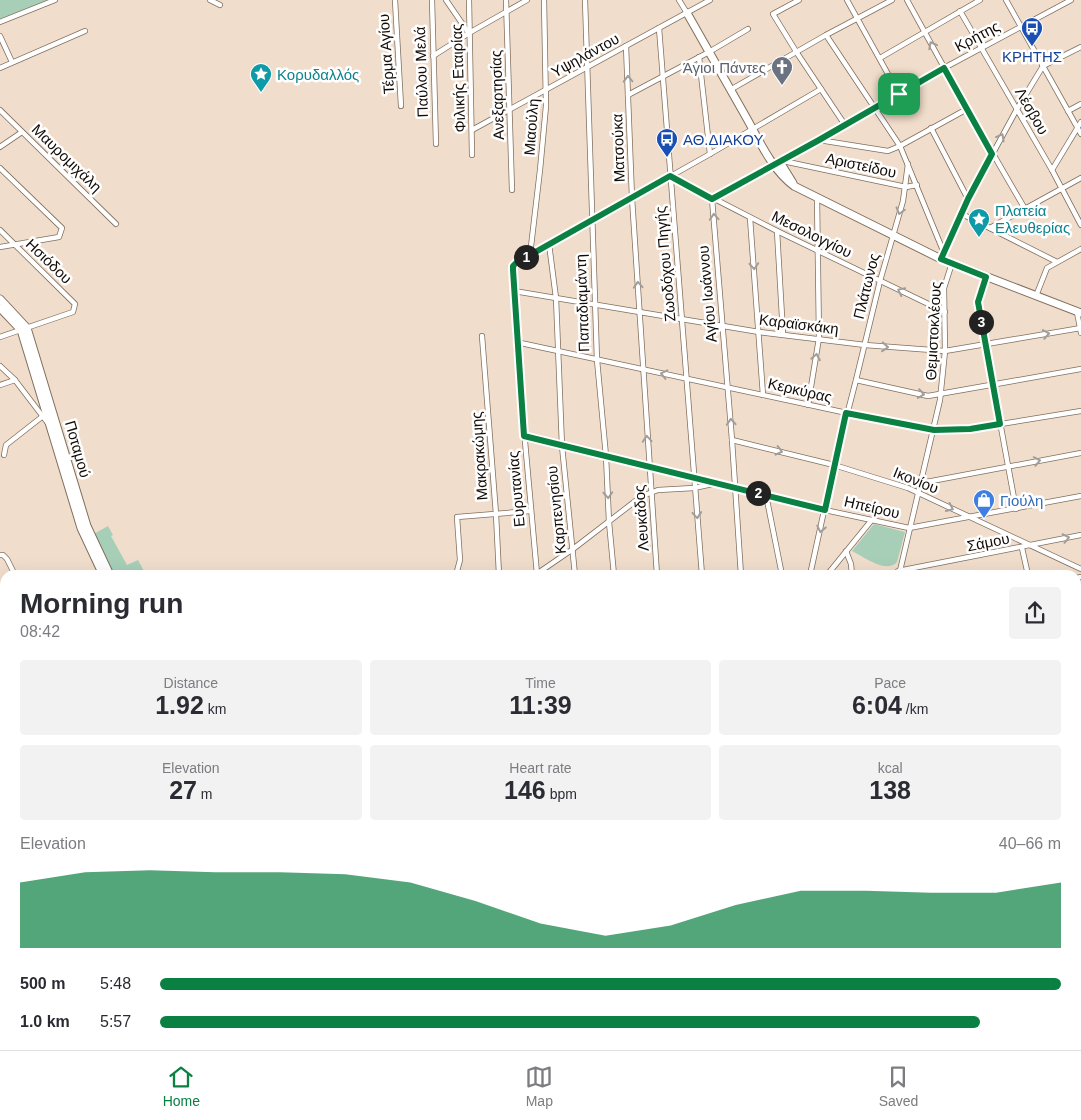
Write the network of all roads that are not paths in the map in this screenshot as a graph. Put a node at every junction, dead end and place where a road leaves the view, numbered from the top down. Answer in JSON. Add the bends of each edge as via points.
{"nodes":[{"id":1,"x":55,"y":0,"type":"edge"},
{"id":2,"x":210,"y":0,"type":"edge"},
{"id":3,"x":395,"y":0,"type":"edge"},
{"id":4,"x":432,"y":0,"type":"edge"},
{"id":5,"x":446,"y":0,"type":"edge"},
{"id":6,"x":469,"y":0,"type":"edge"},
{"id":7,"x":506,"y":0,"type":"edge"},
{"id":8,"x":527,"y":0,"type":"edge"},
{"id":9,"x":544,"y":0,"type":"edge"},
{"id":10,"x":585,"y":0,"type":"edge"},
{"id":11,"x":679,"y":0,"type":"edge"},
{"id":12,"x":710,"y":0,"type":"edge"},
{"id":13,"x":799,"y":0,"type":"edge"},
{"id":14,"x":847,"y":0,"type":"edge"},
{"id":15,"x":892,"y":0,"type":"edge"},
{"id":16,"x":907,"y":0,"type":"edge"},
{"id":17,"x":980,"y":0,"type":"edge"},
{"id":18,"x":1006,"y":0,"type":"edge"},
{"id":19,"x":1071,"y":0,"type":"edge"},
{"id":20,"x":220,"y":5,"type":"dead end"},
{"id":21,"x":506,"y":11,"type":"junction"},
{"id":22,"x":960,"y":11,"type":"junction"},
{"id":23,"x":687,"y":13,"type":"junction"},
{"id":24,"x":857,"y":18,"type":"junction"},
{"id":25,"x":0,"y":22,"type":"edge"},
{"id":26,"x":1021,"y":27,"type":"junction"},
{"id":27,"x":659,"y":28,"type":"junction"},
{"id":28,"x":748,"y":28,"type":"dead end"},
{"id":29,"x":85,"y":31,"type":"dead end"},
{"id":30,"x":924,"y":31,"type":"junction"},
{"id":31,"x":469,"y":33,"type":"junction"},
{"id":32,"x":826,"y":35,"type":"junction"},
{"id":33,"x":0,"y":36,"type":"edge"},
{"id":34,"x":626,"y":46,"type":"junction"},
{"id":35,"x":981,"y":48,"type":"junction"},
{"id":36,"x":1081,"y":48,"type":"edge"},
{"id":37,"x":709,"y":52,"type":"junction"},
{"id":38,"x":796,"y":53,"type":"junction"},
{"id":39,"x":434,"y":56,"type":"junction"},
{"id":40,"x":699,"y":57,"type":"junction"},
{"id":41,"x":880,"y":58,"type":"junction"},
{"id":42,"x":12,"y":62,"type":"junction"},
{"id":43,"x":1043,"y":66,"type":"junction"},
{"id":44,"x":0,"y":68,"type":"edge"},
{"id":45,"x":586,"y":68,"type":"junction"},
{"id":46,"x":944,"y":68,"type":"junction"},
{"id":47,"x":663,"y":77,"type":"junction"},
{"id":48,"x":821,"y":89,"type":"junction"},
{"id":49,"x":730,"y":90,"type":"junction"},
{"id":50,"x":546,"y":91,"type":"junction"},
{"id":51,"x":899,"y":94,"type":"junction"},
{"id":52,"x":628,"y":95,"type":"junction"},
{"id":53,"x":1081,"y":104,"type":"edge"},
{"id":54,"x":402,"y":106,"type":"dead end"},
{"id":55,"x":874,"y":108,"type":"junction"},
{"id":56,"x":966,"y":109,"type":"junction"},
{"id":57,"x":1017,"y":109,"type":"junction"},
{"id":58,"x":0,"y":110,"type":"edge"},
{"id":59,"x":510,"y":111,"type":"junction"},
{"id":60,"x":1068,"y":111,"type":"junction"},
{"id":61,"x":1081,"y":122,"type":"edge"},
{"id":62,"x":845,"y":125,"type":"junction"},
{"id":63,"x":931,"y":128,"type":"junction"},
{"id":64,"x":1078,"y":128,"type":"junction"},
{"id":65,"x":752,"y":129,"type":"junction"},
{"id":66,"x":472,"y":130,"type":"junction"},
{"id":67,"x":22,"y":132,"type":"junction"},
{"id":68,"x":1081,"y":134,"type":"edge"},
{"id":69,"x":819,"y":140,"type":"junction"},
{"id":70,"x":436,"y":144,"type":"dead end"},
{"id":71,"x":900,"y":146,"type":"junction"},
{"id":72,"x":0,"y":147,"type":"edge"},
{"id":73,"x":710,"y":154,"type":"junction"},
{"id":74,"x":992,"y":154,"type":"junction"},
{"id":75,"x":472,"y":155,"type":"dead end"},
{"id":76,"x":779,"y":163,"type":"junction"},
{"id":77,"x":908,"y":164,"type":"junction"},
{"id":78,"x":0,"y":168,"type":"edge"},
{"id":79,"x":1052,"y":170,"type":"junction"},
{"id":80,"x":670,"y":176,"type":"junction"},
{"id":81,"x":1081,"y":178,"type":"edge"},
{"id":82,"x":917,"y":185,"type":"junction"},
{"id":83,"x":906,"y":187,"type":"junction"},
{"id":84,"x":1061,"y":189,"type":"junction"},
{"id":85,"x":512,"y":190,"type":"dead end"},
{"id":86,"x":817,"y":197,"type":"junction"},
{"id":87,"x":632,"y":198,"type":"junction"},
{"id":88,"x":712,"y":199,"type":"junction"},
{"id":89,"x":968,"y":199,"type":"junction"},
{"id":90,"x":1025,"y":209,"type":"junction"},
{"id":91,"x":962,"y":214,"type":"junction"},
{"id":92,"x":750,"y":218,"type":"junction"},
{"id":93,"x":592,"y":220,"type":"junction"},
{"id":94,"x":116,"y":224,"type":"dead end"},
{"id":95,"x":1081,"y":225,"type":"edge"},
{"id":96,"x":990,"y":228,"type":"junction"},
{"id":97,"x":0,"y":230,"type":"edge"},
{"id":98,"x":777,"y":231,"type":"junction"},
{"id":99,"x":892,"y":236,"type":"junction"},
{"id":100,"x":550,"y":244,"type":"junction"},
{"id":101,"x":15,"y":245,"type":"junction"},
{"id":102,"x":0,"y":247,"type":"edge"},
{"id":103,"x":1081,"y":249,"type":"edge"},
{"id":104,"x":817,"y":250,"type":"junction"},
{"id":105,"x":530,"y":255,"type":"junction"},
{"id":106,"x":942,"y":256,"type":"junction"},
{"id":107,"x":1056,"y":262,"type":"junction"},
{"id":108,"x":952,"y":263,"type":"junction"},
{"id":109,"x":986,"y":277,"type":"junction"},
{"id":110,"x":880,"y":280,"type":"junction"},
{"id":111,"x":514,"y":291,"type":"junction"},
{"id":112,"x":1036,"y":296,"type":"junction"},
{"id":113,"x":556,"y":298,"type":"junction"},
{"id":114,"x":0,"y":299,"type":"edge"},
{"id":115,"x":594,"y":304,"type":"junction"},
{"id":116,"x":0,"y":308,"type":"edge"},
{"id":117,"x":945,"y":312,"type":"junction"},
{"id":118,"x":1079,"y":312,"type":"edge"},
{"id":119,"x":640,"y":313,"type":"junction"},
{"id":120,"x":682,"y":319,"type":"junction"},
{"id":121,"x":722,"y":324,"type":"junction"},
{"id":122,"x":24,"y":329,"type":"junction"},
{"id":123,"x":1081,"y":330,"type":"edge"},
{"id":124,"x":759,"y":332,"type":"junction"},
{"id":125,"x":783,"y":334,"type":"junction"},
{"id":126,"x":482,"y":336,"type":"dead end"},
{"id":127,"x":0,"y":338,"type":"edge"},
{"id":128,"x":819,"y":338,"type":"junction"},
{"id":129,"x":516,"y":342,"type":"junction"},
{"id":130,"x":865,"y":345,"type":"junction"},
{"id":131,"x":985,"y":345,"type":"junction"},
{"id":132,"x":558,"y":352,"type":"junction"},
{"id":133,"x":945,"y":352,"type":"junction"},
{"id":134,"x":597,"y":360,"type":"junction"},
{"id":135,"x":0,"y":366,"type":"edge"},
{"id":136,"x":642,"y":369,"type":"junction"},
{"id":137,"x":1081,"y":369,"type":"edge"},
{"id":138,"x":686,"y":379,"type":"junction"},
{"id":139,"x":15,"y":380,"type":"junction"},
{"id":140,"x":856,"y":380,"type":"junction"},
{"id":141,"x":993,"y":384,"type":"junction"},
{"id":142,"x":0,"y":385,"type":"edge"},
{"id":143,"x":728,"y":387,"type":"junction"},
{"id":144,"x":941,"y":393,"type":"junction"},
{"id":145,"x":763,"y":395,"type":"junction"},
{"id":146,"x":808,"y":405,"type":"junction"},
{"id":147,"x":1081,"y":411,"type":"edge"},
{"id":148,"x":846,"y":413,"type":"junction"},
{"id":149,"x":42,"y":416,"type":"junction"},
{"id":150,"x":1000,"y":424,"type":"junction"},
{"id":151,"x":51,"y":428,"type":"junction"},
{"id":152,"x":934,"y":430,"type":"junction"},
{"id":153,"x":524,"y":436,"type":"junction"},
{"id":154,"x":732,"y":440,"type":"junction"},
{"id":155,"x":562,"y":446,"type":"junction"},
{"id":156,"x":1081,"y":453,"type":"edge"},
{"id":157,"x":4,"y":455,"type":"dead end"},
{"id":158,"x":606,"y":456,"type":"junction"},
{"id":159,"x":834,"y":465,"type":"junction"},
{"id":160,"x":650,"y":466,"type":"junction"},
{"id":161,"x":1008,"y":466,"type":"junction"},
{"id":162,"x":695,"y":476,"type":"junction"},
{"id":163,"x":921,"y":482,"type":"junction"},
{"id":164,"x":718,"y":483,"type":"junction"},
{"id":165,"x":735,"y":487,"type":"junction"},
{"id":166,"x":694,"y":488,"type":"junction"},
{"id":167,"x":651,"y":492,"type":"junction"},
{"id":168,"x":918,"y":493,"type":"junction"},
{"id":169,"x":766,"y":495,"type":"junction"},
{"id":170,"x":1081,"y":496,"type":"edge"},
{"id":171,"x":1016,"y":509,"type":"junction"},
{"id":172,"x":825,"y":510,"type":"junction"},
{"id":173,"x":530,"y":511,"type":"junction"},
{"id":174,"x":496,"y":514,"type":"junction"},
{"id":175,"x":971,"y":518,"type":"junction"},
{"id":176,"x":871,"y":521,"type":"junction"},
{"id":177,"x":609,"y":522,"type":"junction"},
{"id":178,"x":909,"y":528,"type":"junction"},
{"id":179,"x":1081,"y":535,"type":"edge"},
{"id":180,"x":1031,"y":546,"type":"junction"},
{"id":181,"x":1022,"y":548,"type":"junction"},
{"id":182,"x":573,"y":549,"type":"junction"},
{"id":183,"x":846,"y":551,"type":"junction"},
{"id":184,"x":0,"y":555,"type":"edge"},
{"id":185,"x":1081,"y":569,"type":"edge"},
{"id":186,"x":12,"y":570,"type":"edge"},
{"id":187,"x":101,"y":570,"type":"edge"},
{"id":188,"x":102,"y":570,"type":"edge"},
{"id":189,"x":457,"y":570,"type":"edge"},
{"id":190,"x":499,"y":570,"type":"edge"},
{"id":191,"x":536,"y":570,"type":"edge"},
{"id":192,"x":542,"y":570,"type":"edge"},
{"id":193,"x":575,"y":570,"type":"edge"},
{"id":194,"x":614,"y":570,"type":"edge"},
{"id":195,"x":657,"y":570,"type":"edge"},
{"id":196,"x":702,"y":570,"type":"edge"},
{"id":197,"x":741,"y":570,"type":"edge"},
{"id":198,"x":781,"y":570,"type":"edge"},
{"id":199,"x":811,"y":570,"type":"edge"},
{"id":200,"x":831,"y":570,"type":"edge"},
{"id":201,"x":852,"y":570,"type":"edge"},
{"id":202,"x":900,"y":570,"type":"edge"},
{"id":203,"x":914,"y":570,"type":"edge"},
{"id":204,"x":1027,"y":570,"type":"edge"}],
"edges":[{"from":1,"to":25,"type":"street"},
{"from":2,"to":20,"type":"street"},
{"from":3,"to":54,"type":"street","name":"Τέρμα Αγίου"},
{"from":4,"to":39,"type":"street","name":"Παύλου Μελά"},
{"from":5,"to":31,"type":"street"},
{"from":6,"to":31,"type":"street","name":"Φιλικής Εταιρίας"},
{"from":7,"to":21,"type":"street","name":"Ανεξαρτησίας"},
{"from":8,"to":21,"type":"street"},
{"from":9,"to":50,"type":"street","name":"Μιαούλη"},
{"from":10,"to":45,"type":"street","name":"Παπαδιαμάντη"},
{"from":11,"to":23,"type":"street"},
{"from":12,"to":23,"type":"street","name":"Υψηλάντου"},
{"from":13,"to":38,"type":"street","via":[[773,14]]},
{"from":14,"to":24,"type":"street"},
{"from":15,"to":24,"type":"street"},
{"from":16,"to":30,"type":"street"},
{"from":17,"to":22,"type":"street"},
{"from":18,"to":26,"type":"street"},
{"from":19,"to":26,"type":"street","name":"Κρήτης"},
{"from":21,"to":31,"type":"street"},
{"from":21,"to":59,"type":"street","name":"Ανεξαρτησίας"},
{"from":22,"to":30,"type":"street"},
{"from":22,"to":35,"type":"street","name":"Λέσβου"},
{"from":23,"to":27,"type":"street","name":"Υψηλάντου"},
{"from":23,"to":37,"type":"street"},
{"from":24,"to":32,"type":"street"},
{"from":24,"to":41,"type":"street"},
{"from":26,"to":35,"type":"street","name":"Κρήτης"},
{"from":26,"to":43,"type":"street"},
{"from":27,"to":34,"type":"street","name":"Υψηλάντου"},
{"from":27,"to":47,"type":"street","name":"Ζωοδόχου Πηγής"},
{"from":28,"to":37,"type":"street"},
{"from":29,"to":42,"type":"street"},
{"from":30,"to":41,"type":"street"},
{"from":46,"to":30,"type":"street","one_way":true},
{"from":31,"to":39,"type":"street"},
{"from":31,"to":66,"type":"street","name":"Φιλικής Εταιρίας"},
{"from":32,"to":38,"type":"street"},
{"from":32,"to":55,"type":"street"},
{"from":33,"to":42,"type":"street"},
{"from":34,"to":45,"type":"street","name":"Υψηλάντου"},
{"from":52,"to":34,"type":"street","name":"Ματσούκα","one_way":true},
{"from":35,"to":46,"type":"street","name":"Κρήτης"},
{"from":35,"to":57,"type":"street","name":"Λέσβου"},
{"from":36,"to":43,"type":"street"},
{"from":37,"to":40,"type":"street"},
{"from":37,"to":49,"type":"street"},
{"from":38,"to":48,"type":"street"},
{"from":38,"to":49,"type":"street"},
{"from":39,"to":70,"type":"street","name":"Παύλου Μελά"},
{"from":40,"to":47,"type":"street"},
{"from":40,"to":73,"type":"street"},
{"from":41,"to":51,"type":"street"},
{"from":42,"to":44,"type":"street"},
{"from":43,"to":57,"type":"street"},
{"from":43,"to":60,"type":"street"},
{"from":45,"to":50,"type":"street","name":"Υψηλάντου"},
{"from":45,"to":93,"type":"street","name":"Παπαδιαμάντη"},
{"from":46,"to":51,"type":"street","name":"Κρήτης"},
{"from":46,"to":56,"type":"street"},
{"from":47,"to":52,"type":"street"},
{"from":47,"to":80,"type":"street","name":"Ζωοδόχου Πηγής"},
{"from":48,"to":62,"type":"street"},
{"from":48,"to":65,"type":"street"},
{"from":49,"to":65,"type":"street"},
{"from":50,"to":59,"type":"street","name":"Υψηλάντου"},
{"from":50,"to":105,"type":"street","name":"Μιαούλη"},
{"from":51,"to":55,"type":"street","name":"Κρήτης"},
{"from":52,"to":87,"type":"street","name":"Ματσούκα"},
{"from":53,"to":60,"type":"street"},
{"from":55,"to":62,"type":"street","name":"Κρήτης"},
{"from":55,"to":71,"type":"street"},
{"from":56,"to":63,"type":"street"},
{"from":56,"to":74,"type":"street"},
{"from":74,"to":57,"type":"street","one_way":true},
{"from":57,"to":79,"type":"street","name":"Λέσβου"},
{"from":58,"to":67,"type":"street","name":"Μαυρομιχάλη"},
{"from":59,"to":66,"type":"street","name":"Υψηλάντου"},
{"from":59,"to":85,"type":"street","name":"Ανεξαρτησίας"},
{"from":60,"to":64,"type":"street"},
{"from":61,"to":64,"type":"street"},
{"from":62,"to":69,"type":"street","name":"Κρήτης"},
{"from":63,"to":71,"type":"street"},
{"from":63,"to":89,"type":"street"},
{"from":64,"to":68,"type":"street"},
{"from":64,"to":79,"type":"street"},
{"from":65,"to":73,"type":"street"},
{"from":65,"to":76,"type":"street"},
{"from":66,"to":75,"type":"street","name":"Φιλικής Εταιρίας"},
{"from":67,"to":72,"type":"street"},
{"from":67,"to":94,"type":"street","name":"Μαυρομιχάλη"},
{"from":69,"to":71,"type":"street","via":[[883,151]]},
{"from":69,"to":76,"type":"street","name":"Κρήτης"},
{"from":71,"to":77,"type":"street"},
{"from":73,"to":80,"type":"street"},
{"from":74,"to":89,"type":"street"},
{"from":74,"to":90,"type":"street"},
{"from":76,"to":83,"type":"street","name":"Αριστείδου"},
{"from":76,"to":86,"type":"street","via":[[782,176]]},
{"from":76,"to":88,"type":"street","name":"Κρήτης"},
{"from":77,"to":82,"type":"street"},
{"from":77,"to":83,"type":"street","name":"Πλάτωνος"},
{"from":78,"to":101,"type":"street","via":[[62,228],[59,237]]},
{"from":79,"to":84,"type":"street","name":"Λέσβου"},
{"from":80,"to":87,"type":"street"},
{"from":80,"to":88,"type":"street","name":"Μεσολογγίου"},
{"from":80,"to":120,"type":"street","name":"Ζωοδόχου Πηγής"},
{"from":81,"to":84,"type":"street"},
{"from":82,"to":83,"type":"street"},
{"from":82,"to":106,"type":"street"},
{"from":83,"to":99,"type":"street","name":"Πλάτωνος","one_way":true},
{"from":84,"to":90,"type":"street"},
{"from":84,"to":95,"type":"street","name":"Λέσβου"},
{"from":86,"to":99,"type":"street"},
{"from":86,"to":104,"type":"street"},
{"from":87,"to":93,"type":"street"},
{"from":119,"to":87,"type":"street","name":"Ματσούκα","one_way":true},
{"from":88,"to":92,"type":"street","name":"Μεσολογγίου"},
{"from":121,"to":88,"type":"street","name":"Αγίου Ιωάννου","one_way":true},
{"from":89,"to":91,"type":"street"},
{"from":90,"to":96,"type":"street"},
{"from":91,"to":96,"type":"street"},
{"from":91,"to":106,"type":"street"},
{"from":92,"to":98,"type":"street","name":"Μεσολογγίου"},
{"from":92,"to":124,"type":"street","one_way":true},
{"from":93,"to":100,"type":"street"},
{"from":93,"to":115,"type":"street","name":"Παπαδιαμάντη"},
{"from":96,"to":107,"type":"street"},
{"from":97,"to":101,"type":"street","name":"Ησιόδου"},
{"from":98,"to":104,"type":"street","name":"Μεσολογγίου"},
{"from":98,"to":125,"type":"street"},
{"from":99,"to":106,"type":"street"},
{"from":99,"to":110,"type":"street","name":"Πλάτωνος"},
{"from":100,"to":105,"type":"street"},
{"from":100,"to":113,"type":"street","name":"Καρπενησίου"},
{"from":101,"to":102,"type":"street"},
{"from":101,"to":122,"type":"street","name":"Ησιόδου","via":[[75,304],[73,312]]},
{"from":103,"to":107,"type":"street"},
{"from":104,"to":110,"type":"street","name":"Μεσολογγίου"},
{"from":104,"to":128,"type":"street"},
{"from":105,"to":111,"type":"street","via":[[513,266]]},
{"from":106,"to":108,"type":"street"},
{"from":107,"to":112,"type":"street","via":[[1047,268]]},
{"from":108,"to":109,"type":"street"},
{"from":108,"to":117,"type":"street","name":"Θεμιστοκλέους","via":[[944,288]]},
{"from":109,"to":112,"type":"street"},
{"from":109,"to":131,"type":"street","via":[[978,302]]},
{"from":117,"to":110,"type":"street","name":"Μεσολογγίου","one_way":true},
{"from":110,"to":130,"type":"street","name":"Πλάτωνος"},
{"from":111,"to":113,"type":"street","name":"Καραϊσκάκη"},
{"from":111,"to":129,"type":"street"},
{"from":112,"to":118,"type":"street"},
{"from":113,"to":115,"type":"street","name":"Καραϊσκάκη"},
{"from":113,"to":132,"type":"street","name":"Καρπενησίου"},
{"from":114,"to":122,"type":"street"},
{"from":115,"to":119,"type":"street","name":"Καραϊσκάκη"},
{"from":115,"to":134,"type":"street","name":"Παπαδιαμάντη"},
{"from":116,"to":122,"type":"street"},
{"from":117,"to":133,"type":"street","name":"Θεμιστοκλέους"},
{"from":118,"to":123,"type":"street"},
{"from":119,"to":120,"type":"street","name":"Καραϊσκάκη"},
{"from":119,"to":136,"type":"street","name":"Ματσούκα"},
{"from":120,"to":121,"type":"street","name":"Καραϊσκάκη"},
{"from":120,"to":138,"type":"street","name":"Ζωοδόχου Πηγής"},
{"from":121,"to":124,"type":"street","name":"Καραϊσκάκη"},
{"from":121,"to":143,"type":"street","name":"Αγίου Ιωάννου"},
{"from":122,"to":127,"type":"street"},
{"from":122,"to":151,"type":"street","name":"Ποταμού"},
{"from":122,"to":188,"type":"street","name":"Ποταμού"},
{"from":131,"to":123,"type":"street","name":"Καραϊσκάκη","one_way":true},
{"from":124,"to":125,"type":"street","name":"Καραϊσκάκη"},
{"from":124,"to":145,"type":"street"},
{"from":125,"to":128,"type":"street","name":"Καραϊσκάκη"},
{"from":126,"to":174,"type":"street","name":"Μακρακώμης"},
{"from":128,"to":130,"type":"street","name":"Καραϊσκάκη"},
{"from":146,"to":128,"type":"street","one_way":true},
{"from":129,"to":132,"type":"street","name":"Κερκύρας"},
{"from":129,"to":153,"type":"street","name":"Ευρυτανίας"},
{"from":130,"to":133,"type":"street","name":"Καραϊσκάκη","one_way":true},
{"from":130,"to":140,"type":"street","name":"Πλάτωνος"},
{"from":131,"to":133,"type":"street","name":"Καραϊσκάκη"},
{"from":131,"to":141,"type":"street"},
{"from":132,"to":134,"type":"street","name":"Κερκύρας"},
{"from":132,"to":155,"type":"street","name":"Καρπενησίου"},
{"from":133,"to":144,"type":"street","name":"Θεμιστοκλέους"},
{"from":134,"to":136,"type":"street","name":"Κερκύρας"},
{"from":134,"to":158,"type":"street","name":"Παπαδιαμάντη"},
{"from":135,"to":139,"type":"street"},
{"from":138,"to":136,"type":"street","name":"Κερκύρας","one_way":true},
{"from":160,"to":136,"type":"street","name":"Λeυκάδος","one_way":true},
{"from":137,"to":141,"type":"street"},
{"from":138,"to":143,"type":"street","name":"Κερκύρας"},
{"from":138,"to":162,"type":"street","name":"Ζωοδόχου Πηγής"},
{"from":139,"to":142,"type":"street"},
{"from":139,"to":149,"type":"street"},
{"from":140,"to":144,"type":"street","one_way":true,"via":[[920,395]]},
{"from":140,"to":148,"type":"street","name":"Πλάτωνος"},
{"from":141,"to":144,"type":"street"},
{"from":141,"to":150,"type":"street"},
{"from":143,"to":145,"type":"street","name":"Κερκύρας"},
{"from":154,"to":143,"type":"street","name":"Αγίου Ιωάννου","one_way":true},
{"from":144,"to":152,"type":"street","name":"Θεμιστοκλέους"},
{"from":145,"to":146,"type":"street","name":"Κερκύρας"},
{"from":146,"to":148,"type":"street","name":"Κερκύρας"},
{"from":147,"to":150,"type":"street","name":"Κερκύρας"},
{"from":148,"to":152,"type":"street","name":"Κερκύρας"},
{"from":148,"to":159,"type":"street","name":"Πλάτωνος"},
{"from":149,"to":151,"type":"street"},
{"from":149,"to":157,"type":"street","via":[[6,445]]},
{"from":150,"to":152,"type":"street","name":"Κερκύρας"},
{"from":150,"to":161,"type":"street"},
{"from":151,"to":187,"type":"street","name":"Ποταμού","via":[[81,528]]},
{"from":152,"to":163,"type":"street","name":"Θεμιστοκλέους"},
{"from":153,"to":155,"type":"street"},
{"from":153,"to":173,"type":"street","name":"Ευρυτανίας"},
{"from":154,"to":159,"type":"street","name":"Ικονίου","one_way":true},
{"from":154,"to":165,"type":"street","name":"Αγίου Ιωάννου"},
{"from":155,"to":158,"type":"street"},
{"from":155,"to":182,"type":"street","name":"Καρπενησίου"},
{"from":161,"to":156,"type":"street","one_way":true},
{"from":158,"to":160,"type":"street"},
{"from":158,"to":177,"type":"street","name":"Παπαδιαμάντη","one_way":true},
{"from":159,"to":168,"type":"street","name":"Ικονίου"},
{"from":159,"to":172,"type":"street","name":"Πλάτωνος"},
{"from":160,"to":162,"type":"street"},
{"from":160,"to":167,"type":"street","name":"Λeυκάδος"},
{"from":161,"to":163,"type":"street"},
{"from":161,"to":171,"type":"street"},
{"from":162,"to":164,"type":"street"},
{"from":162,"to":166,"type":"street","name":"Ζωοδόχου Πηγής"},
{"from":163,"to":168,"type":"street","name":"Θεμιστοκλέους"},
{"from":164,"to":165,"type":"street","name":"Ηπείρου"},
{"from":164,"to":166,"type":"street","name":"Ηπείρου"},
{"from":165,"to":169,"type":"street","name":"Ηπείρου"},
{"from":165,"to":197,"type":"street","name":"Αγίου Ιωάννου"},
{"from":166,"to":167,"type":"street","name":"Ηπείρου"},
{"from":166,"to":196,"type":"street","name":"Ζωοδόχου Πηγής","one_way":true},
{"from":167,"to":177,"type":"street","name":"Ηπείρου"},
{"from":167,"to":195,"type":"street","name":"Λeυκάδος"},
{"from":168,"to":175,"type":"street","name":"Ικονίου","one_way":true},
{"from":168,"to":178,"type":"street","name":"Θεμιστοκλέους"},
{"from":169,"to":172,"type":"street","name":"Ηπείρου"},
{"from":169,"to":198,"type":"street"},
{"from":170,"to":171,"type":"street","name":"Ηπείρου"},
{"from":171,"to":175,"type":"street","name":"Ηπείρου"},
{"from":172,"to":176,"type":"street","name":"Ηπείρου"},
{"from":172,"to":199,"type":"street","name":"Πλάτωνος","one_way":true},
{"from":173,"to":174,"type":"street"},
{"from":173,"to":191,"type":"street","name":"Ευρυτανίας"},
{"from":174,"to":189,"type":"street","via":[[457,517],[460,560]]},
{"from":174,"to":190,"type":"street","name":"Μακρακώμης"},
{"from":175,"to":178,"type":"street","name":"Ηπείρου"},
{"from":175,"to":180,"type":"street","name":"Ικονίου"},
{"from":176,"to":178,"type":"street","name":"Ηπείρου"},
{"from":176,"to":183,"type":"street"},
{"from":177,"to":182,"type":"street","name":"Ηπείρου"},
{"from":177,"to":194,"type":"street","name":"Παπαδιαμάντη"},
{"from":178,"to":202,"type":"street","name":"Θεμιστοκλέους"},
{"from":180,"to":179,"type":"street","name":"Σάμου","one_way":true},
{"from":180,"to":181,"type":"street","name":"Σάμου"},
{"from":180,"to":185,"type":"street","name":"Ικονίου"},
{"from":181,"to":203,"type":"street","name":"Σάμου"},
{"from":181,"to":204,"type":"street"},
{"from":182,"to":192,"type":"street","name":"Ηπείρου"},
{"from":182,"to":193,"type":"street","name":"Καρπενησίου"},
{"from":183,"to":200,"type":"street"},
{"from":183,"to":201,"type":"street"},
{"from":184,"to":186,"type":"street","via":[[7,558]]}]}
